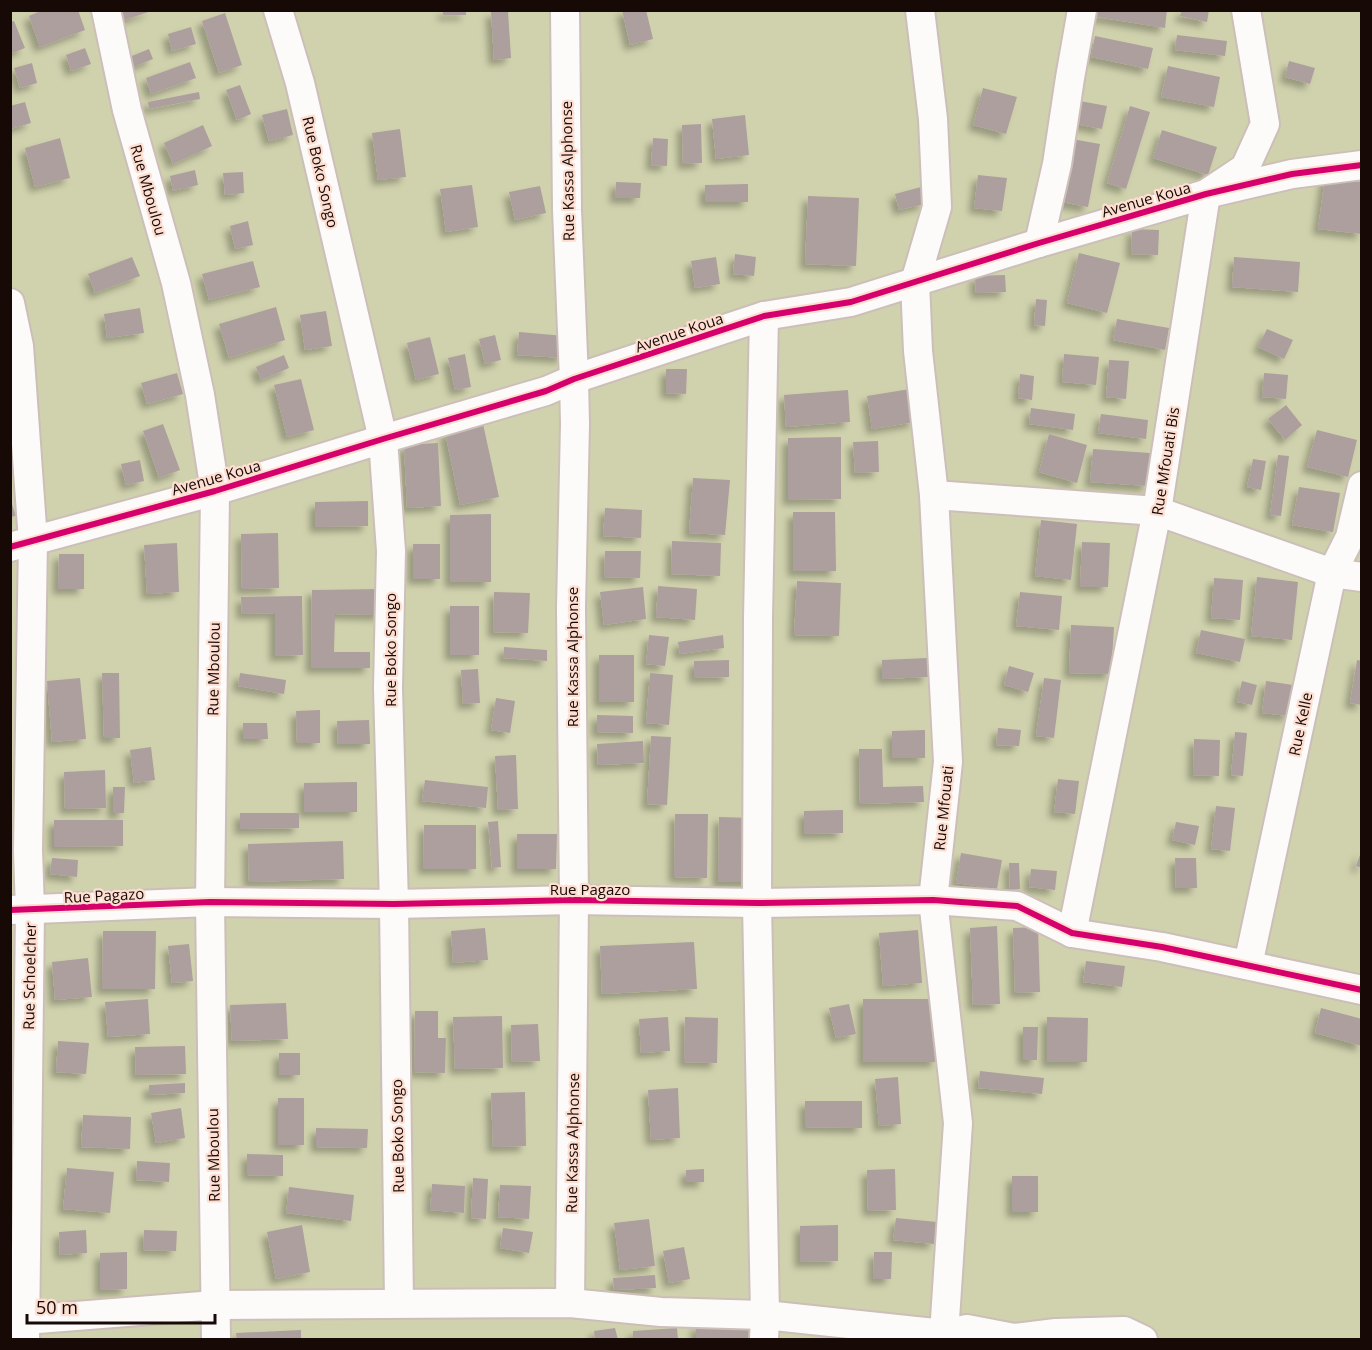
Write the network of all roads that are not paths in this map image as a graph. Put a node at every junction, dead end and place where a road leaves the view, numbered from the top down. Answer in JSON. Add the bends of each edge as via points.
{"nodes":[{"id":1,"x":106,"y":10,"type":"edge"},
{"id":2,"x":278,"y":10,"type":"edge"},
{"id":3,"x":565,"y":10,"type":"edge"},
{"id":4,"x":920,"y":10,"type":"edge"},
{"id":5,"x":1082,"y":10,"type":"edge"},
{"id":6,"x":1246,"y":10,"type":"edge"},
{"id":7,"x":1362,"y":165,"type":"edge"},
{"id":8,"x":1206,"y":194,"type":"junction"},
{"id":9,"x":1039,"y":243,"type":"junction"},
{"id":10,"x":915,"y":282,"type":"junction"},
{"id":11,"x":10,"y":303,"type":"edge"},
{"id":12,"x":764,"y":316,"type":"junction"},
{"id":13,"x":574,"y":379,"type":"junction"},
{"id":14,"x":383,"y":439,"type":"junction"},
{"id":15,"x":1362,"y":486,"type":"edge"},
{"id":16,"x":215,"y":491,"type":"junction"},
{"id":17,"x":934,"y":495,"type":"junction"},
{"id":18,"x":1158,"y":511,"type":"junction"},
{"id":19,"x":22,"y":544,"type":"edge"},
{"id":20,"x":1332,"y":573,"type":"junction"},
{"id":21,"x":1362,"y":577,"type":"edge"},
{"id":22,"x":574,"y":900,"type":"junction"},
{"id":23,"x":933,"y":900,"type":"junction"},
{"id":24,"x":210,"y":902,"type":"junction"},
{"id":25,"x":757,"y":903,"type":"junction"},
{"id":26,"x":394,"y":904,"type":"junction"},
{"id":27,"x":20,"y":910,"type":"edge"},
{"id":28,"x":1072,"y":933,"type":"junction"},
{"id":29,"x":1248,"y":965,"type":"junction"},
{"id":30,"x":1362,"y":990,"type":"edge"},
{"id":31,"x":399,"y":1303,"type":"junction"},
{"id":32,"x":570,"y":1303,"type":"junction"},
{"id":33,"x":215,"y":1305,"type":"junction"},
{"id":34,"x":20,"y":1326,"type":"edge"},
{"id":35,"x":765,"y":1327,"type":"edge"},
{"id":36,"x":944,"y":1334,"type":"junction"},
{"id":37,"x":1010,"y":1338,"type":"edge"},
{"id":38,"x":216,"y":1340,"type":"edge"},
{"id":39,"x":1143,"y":1340,"type":"edge"}],
"edges":[{"from":1,"to":16,"type":"street","name":"Rue Mboulou","via":[[127,110],[176,283]]},
{"from":2,"to":14,"type":"street","name":"Rue Boko Songo","via":[[300,83]]},
{"from":3,"to":13,"type":"street","name":"Rue Kassa Alphonse"},
{"from":4,"to":10,"type":"street","name":"Rue Mfouati","via":[[933,119],[937,207]]},
{"from":5,"to":9,"type":"street","via":[[1057,164]]},
{"from":6,"to":8,"type":"street","via":[[1265,124],[1245,168]]},
{"from":7,"to":8,"type":"street","name":"Avenue Koua","via":[[1292,174]]},
{"from":8,"to":9,"type":"street","name":"Avenue Koua"},
{"from":8,"to":18,"type":"street","name":"Rue Mfouati Bis"},
{"from":9,"to":10,"type":"street","name":"Avenue Koua"},
{"from":10,"to":12,"type":"street","name":"Avenue Koua","via":[[851,302]]},
{"from":10,"to":17,"type":"street","name":"Rue Mfouati","via":[[918,351]]},
{"from":11,"to":19,"type":"street","name":"Rue Schoelcher","via":[[19,346]]},
{"from":12,"to":13,"type":"street","name":"Avenue Koua"},
{"from":12,"to":25,"type":"street"},
{"from":13,"to":14,"type":"street","name":"Avenue Koua","via":[[546,391]]},
{"from":13,"to":22,"type":"street","name":"Rue Kassa Alphonse"},
{"from":14,"to":16,"type":"street","name":"Avenue Koua"},
{"from":14,"to":26,"type":"street","name":"Rue Boko Songo","via":[[391,551],[388,688]]},
{"from":15,"to":20,"type":"street","name":"Rue Kelle","via":[[1350,537]]},
{"from":16,"to":19,"type":"street","name":"Avenue Koua"},
{"from":16,"to":24,"type":"street","name":"Rue Mboulou"},
{"from":17,"to":18,"type":"street"},
{"from":17,"to":23,"type":"street","name":"Rue Mfouati","via":[[948,762]]},
{"from":18,"to":20,"type":"street"},
{"from":18,"to":28,"type":"street","name":"Rue Mfouati Bis"},
{"from":19,"to":27,"type":"street","name":"Rue Schoelcher","via":[[28,850]]},
{"from":20,"to":21,"type":"street"},
{"from":20,"to":29,"type":"street","name":"Rue Kelle"},
{"from":22,"to":25,"type":"street","name":"Rue Pagazo"},
{"from":22,"to":26,"type":"street","name":"Rue Pagazo"},
{"from":22,"to":32,"type":"street","name":"Rue Kassa Alphonse"},
{"from":23,"to":25,"type":"street","name":"Rue Pagazo"},
{"from":23,"to":28,"type":"street","name":"Rue Pagazo","via":[[1017,906]]},
{"from":23,"to":36,"type":"street","name":"Rue Mfouati","via":[[958,1123]]},
{"from":24,"to":26,"type":"street","name":"Rue Pagazo"},
{"from":24,"to":27,"type":"street","name":"Rue Pagazo"},
{"from":24,"to":33,"type":"street","name":"Rue Mboulou"},
{"from":25,"to":35,"type":"street"},
{"from":26,"to":31,"type":"street","name":"Rue Boko Songo"},
{"from":27,"to":34,"type":"street","name":"Rue Schoelcher"},
{"from":28,"to":29,"type":"street","name":"Rue Pagazo"},
{"from":29,"to":30,"type":"street","name":"Rue Pagazo"},
{"from":31,"to":32,"type":"street"},
{"from":31,"to":33,"type":"street"},
{"from":32,"to":35,"type":"street"},
{"from":33,"to":34,"type":"street"},
{"from":33,"to":38,"type":"street","name":"Rue Mboulou"},
{"from":35,"to":36,"type":"street"},
{"from":36,"to":37,"type":"street","via":[[967,1329]]},
{"from":37,"to":39,"type":"street","via":[[1124,1331]]}]}
